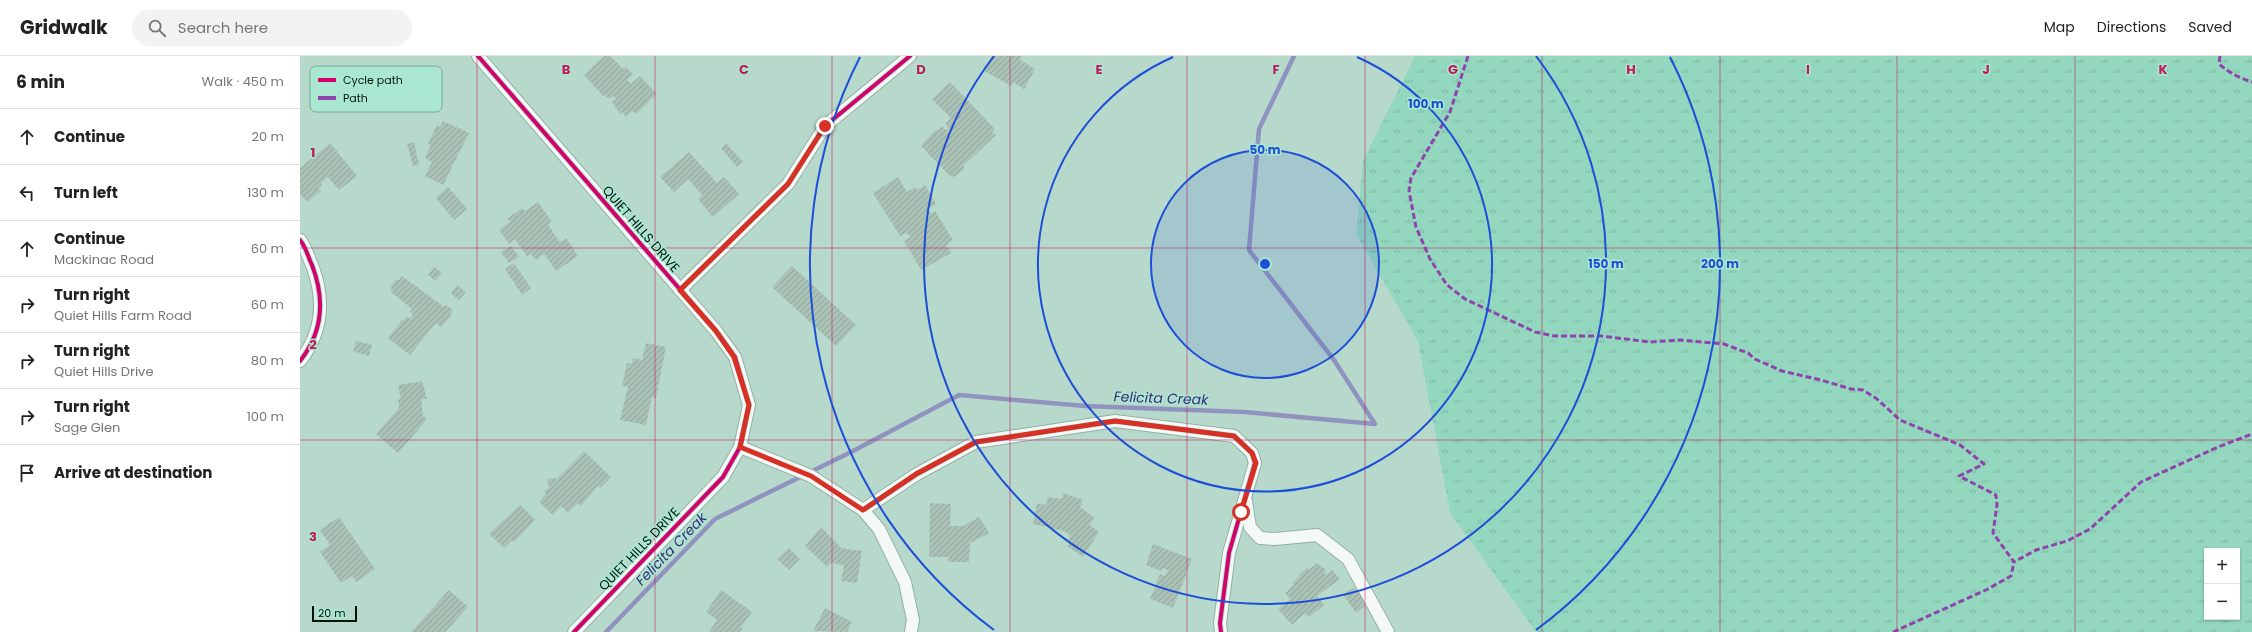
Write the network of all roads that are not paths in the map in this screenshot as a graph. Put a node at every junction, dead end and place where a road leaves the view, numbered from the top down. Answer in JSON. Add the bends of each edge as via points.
{"nodes":[{"id":1,"x":478,"y":56,"type":"edge"},
{"id":2,"x":910,"y":56,"type":"edge"},
{"id":3,"x":300,"y":240,"type":"edge"},
{"id":4,"x":680,"y":290,"type":"junction"},
{"id":5,"x":300,"y":361,"type":"edge"},
{"id":6,"x":740,"y":447,"type":"junction"},
{"id":7,"x":1245,"y":498,"type":"junction"},
{"id":8,"x":863,"y":510,"type":"junction"},
{"id":9,"x":574,"y":632,"type":"edge"},
{"id":10,"x":911,"y":632,"type":"edge"},
{"id":11,"x":1221,"y":632,"type":"edge"},
{"id":12,"x":1388,"y":632,"type":"edge"}],
"edges":[{"from":1,"to":4,"type":"street","name":"QUIET HILLS DRIVE"},
{"from":2,"to":4,"type":"street","via":[[825,126],[788,184]]},
{"from":3,"to":5,"type":"street","via":[[318,283],[321,313],[314,338]]},
{"from":4,"to":6,"type":"street","name":"QUIET HILLS DRIVE","via":[[716,331],[734,357],[749,405]]},
{"from":6,"to":8,"type":"street","via":[[811,476]]},
{"from":6,"to":9,"type":"street","name":"QUIET HILLS DRIVE","via":[[723,476]]},
{"from":7,"to":8,"type":"street","via":[[1256,463],[1252,453],[1234,436],[1115,421],[976,442],[916,474]]},
{"from":7,"to":11,"type":"street","via":[[1228,553]]},
{"from":7,"to":12,"type":"street","via":[[1250,527],[1260,538],[1317,535],[1348,559]]},
{"from":8,"to":10,"type":"street","via":[[879,529],[905,582],[913,620]]}]}
